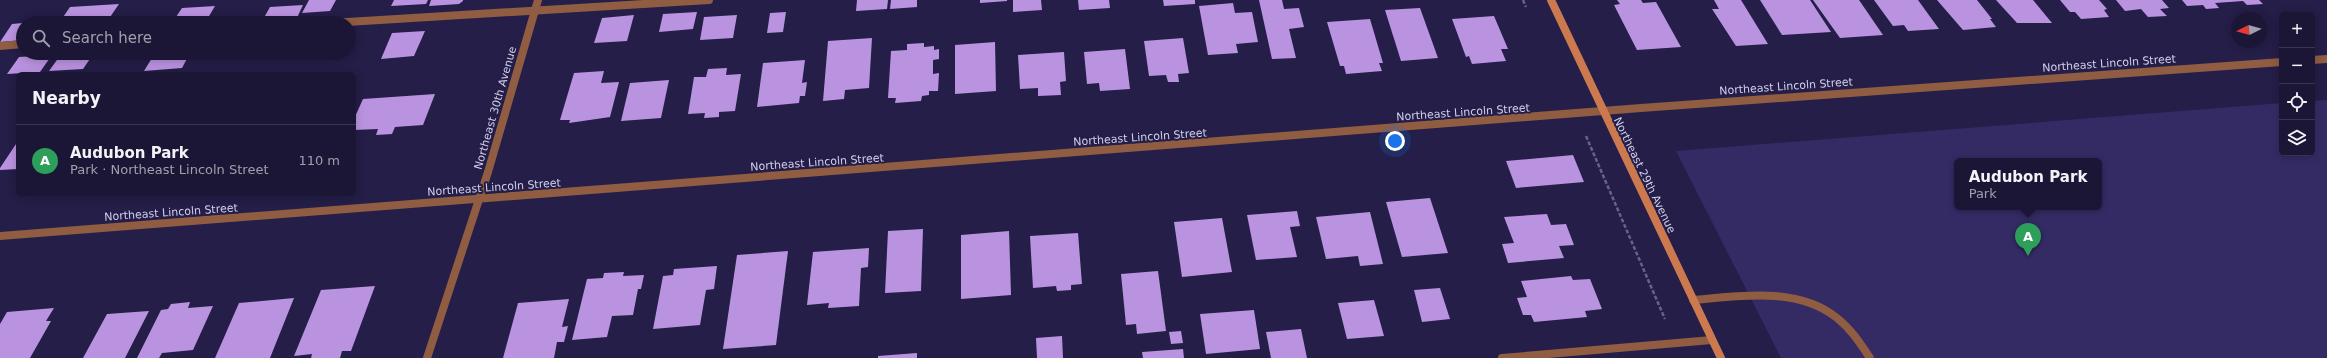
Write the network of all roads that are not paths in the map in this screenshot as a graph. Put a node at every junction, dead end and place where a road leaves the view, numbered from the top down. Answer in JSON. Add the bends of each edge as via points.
{"nodes":[{"id":1,"x":538,"y":0,"type":"edge"},
{"id":2,"x":709,"y":0,"type":"edge"},
{"id":3,"x":1551,"y":0,"type":"edge"},
{"id":4,"x":535,"y":11,"type":"junction"},
{"id":5,"x":356,"y":22,"type":"edge"},
{"id":6,"x":16,"y":45,"type":"edge"},
{"id":7,"x":0,"y":46,"type":"edge"},
{"id":8,"x":2327,"y":59,"type":"edge"},
{"id":9,"x":2315,"y":60,"type":"edge"},
{"id":10,"x":2279,"y":62,"type":"edge"},
{"id":11,"x":1602,"y":112,"type":"junction"},
{"id":12,"x":478,"y":199,"type":"junction"},
{"id":13,"x":0,"y":236,"type":"edge"},
{"id":14,"x":1693,"y":300,"type":"junction"},
{"id":15,"x":1712,"y":340,"type":"junction"},
{"id":16,"x":427,"y":358,"type":"edge"},
{"id":17,"x":1502,"y":358,"type":"edge"},
{"id":18,"x":1721,"y":358,"type":"edge"},
{"id":19,"x":1870,"y":358,"type":"edge"}],
"edges":[{"from":1,"to":4,"type":"street","name":"Northeast 30th Avenue"},
{"from":2,"to":4,"type":"street"},
{"from":3,"to":11,"type":"street","name":"Northeast 29th Avenue"},
{"from":4,"to":5,"type":"street"},
{"from":4,"to":12,"type":"street","name":"Northeast 30th Avenue"},
{"from":6,"to":7,"type":"street"},
{"from":8,"to":9,"type":"street"},
{"from":10,"to":11,"type":"street","name":"Northeast Lincoln Street"},
{"from":11,"to":12,"type":"street","name":"Northeast Lincoln Street"},
{"from":11,"to":14,"type":"street","name":"Northeast 29th Avenue"},
{"from":12,"to":13,"type":"street","name":"Northeast Lincoln Street"},
{"from":12,"to":16,"type":"street","name":"Northeast 30th Avenue"},
{"from":14,"to":15,"type":"street","name":"Northeast 29th Avenue"},
{"from":14,"to":19,"type":"street","via":[[1766,294],[1802,300],[1830,312],[1851,329]]},
{"from":15,"to":17,"type":"street"},
{"from":15,"to":18,"type":"street","name":"Northeast 29th Avenue"}]}
